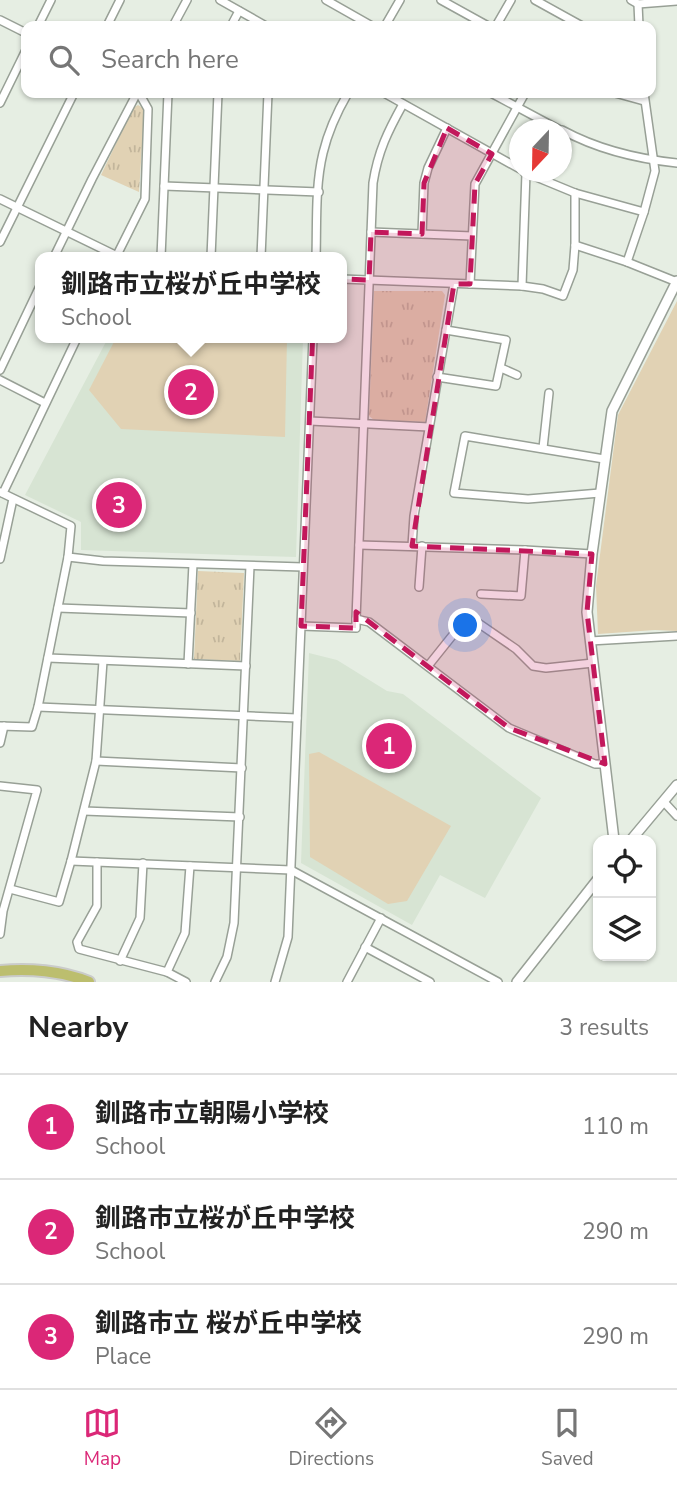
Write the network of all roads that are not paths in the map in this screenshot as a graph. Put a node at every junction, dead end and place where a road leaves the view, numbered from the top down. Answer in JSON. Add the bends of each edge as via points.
{"nodes":[{"id":1,"x":51,"y":0,"type":"edge"},
{"id":2,"x":120,"y":0,"type":"edge"},
{"id":3,"x":187,"y":0,"type":"edge"},
{"id":4,"x":220,"y":0,"type":"edge"},
{"id":5,"x":326,"y":0,"type":"edge"},
{"id":6,"x":400,"y":0,"type":"edge"},
{"id":7,"x":441,"y":0,"type":"edge"},
{"id":8,"x":511,"y":0,"type":"edge"},
{"id":9,"x":535,"y":0,"type":"edge"},
{"id":10,"x":677,"y":1,"type":"edge"},
{"id":11,"x":635,"y":2,"type":"edge"},
{"id":12,"x":456,"y":4,"type":"edge"},
{"id":13,"x":239,"y":11,"type":"junction"},
{"id":14,"x":0,"y":20,"type":"edge"},
{"id":15,"x":40,"y":21,"type":"edge"},
{"id":16,"x":110,"y":21,"type":"edge"},
{"id":17,"x":176,"y":21,"type":"edge"},
{"id":18,"x":234,"y":21,"type":"edge"},
{"id":19,"x":257,"y":21,"type":"edge"},
{"id":20,"x":363,"y":21,"type":"edge"},
{"id":21,"x":388,"y":21,"type":"edge"},
{"id":22,"x":481,"y":21,"type":"edge"},
{"id":23,"x":499,"y":21,"type":"edge"},
{"id":24,"x":573,"y":21,"type":"edge"},
{"id":25,"x":638,"y":21,"type":"edge"},
{"id":26,"x":21,"y":30,"type":"edge"},
{"id":27,"x":21,"y":60,"type":"edge"},
{"id":28,"x":72,"y":98,"type":"edge"},
{"id":29,"x":135,"y":98,"type":"edge"},
{"id":30,"x":141,"y":98,"type":"edge"},
{"id":31,"x":167,"y":98,"type":"edge"},
{"id":32,"x":218,"y":98,"type":"edge"},
{"id":33,"x":268,"y":98,"type":"edge"},
{"id":34,"x":345,"y":98,"type":"edge"},
{"id":35,"x":393,"y":98,"type":"edge"},
{"id":36,"x":500,"y":98,"type":"edge"},
{"id":37,"x":522,"y":98,"type":"edge"},
{"id":38,"x":644,"y":98,"type":"edge"},
{"id":39,"x":0,"y":103,"type":"edge"},
{"id":40,"x":403,"y":104,"type":"junction"},
{"id":41,"x":517,"y":107,"type":"junction"},
{"id":42,"x":540,"y":119,"type":"edge"},
{"id":43,"x":447,"y":128,"type":"junction"},
{"id":44,"x":572,"y":135,"type":"edge"},
{"id":45,"x":492,"y":154,"type":"junction"},
{"id":46,"x":654,"y":160,"type":"junction"},
{"id":47,"x":509,"y":163,"type":"edge"},
{"id":48,"x":677,"y":163,"type":"edge"},
{"id":49,"x":523,"y":182,"type":"edge"},
{"id":50,"x":549,"y":182,"type":"edge"},
{"id":51,"x":164,"y":186,"type":"junction"},
{"id":52,"x":214,"y":187,"type":"junction"},
{"id":53,"x":264,"y":190,"type":"junction"},
{"id":54,"x":319,"y":192,"type":"junction"},
{"id":55,"x":575,"y":193,"type":"junction"},
{"id":56,"x":0,"y":199,"type":"edge"},
{"id":57,"x":17,"y":207,"type":"junction"},
{"id":58,"x":644,"y":212,"type":"junction"},
{"id":59,"x":67,"y":232,"type":"junction"},
{"id":60,"x":371,"y":232,"type":"junction"},
{"id":61,"x":422,"y":234,"type":"junction"},
{"id":62,"x":472,"y":236,"type":"junction"},
{"id":63,"x":0,"y":242,"type":"edge"},
{"id":64,"x":575,"y":245,"type":"junction"},
{"id":65,"x":57,"y":252,"type":"edge"},
{"id":66,"x":107,"y":252,"type":"edge"},
{"id":67,"x":119,"y":252,"type":"edge"},
{"id":68,"x":161,"y":252,"type":"edge"},
{"id":69,"x":211,"y":252,"type":"edge"},
{"id":70,"x":261,"y":252,"type":"edge"},
{"id":71,"x":316,"y":252,"type":"edge"},
{"id":72,"x":627,"y":262,"type":"junction"},
{"id":73,"x":347,"y":279,"type":"edge"},
{"id":74,"x":369,"y":280,"type":"junction"},
{"id":75,"x":677,"y":281,"type":"edge"},
{"id":76,"x":454,"y":284,"type":"junction"},
{"id":77,"x":470,"y":284,"type":"junction"},
{"id":78,"x":522,"y":286,"type":"junction"},
{"id":79,"x":35,"y":296,"type":"edge"},
{"id":80,"x":446,"y":330,"type":"junction"},
{"id":81,"x":74,"y":343,"type":"edge"},
{"id":82,"x":313,"y":343,"type":"edge"},
{"id":83,"x":501,"y":368,"type":"junction"},
{"id":84,"x":0,"y":370,"type":"edge"},
{"id":85,"x":517,"y":375,"type":"dead end"},
{"id":86,"x":438,"y":377,"type":"junction"},
{"id":87,"x":0,"y":380,"type":"edge"},
{"id":88,"x":549,"y":393,"type":"dead end"},
{"id":89,"x":45,"y":402,"type":"junction"},
{"id":90,"x":310,"y":421,"type":"junction"},
{"id":91,"x":363,"y":424,"type":"junction"},
{"id":92,"x":429,"y":427,"type":"junction"},
{"id":93,"x":543,"y":448,"type":"junction"},
{"id":94,"x":604,"y":458,"type":"junction"},
{"id":95,"x":1,"y":492,"type":"edge"},
{"id":96,"x":600,"y":493,"type":"junction"},
{"id":97,"x":13,"y":499,"type":"junction"},
{"id":98,"x":359,"y":545,"type":"junction"},
{"id":99,"x":412,"y":546,"type":"junction"},
{"id":100,"x":422,"y":546,"type":"junction"},
{"id":101,"x":525,"y":550,"type":"junction"},
{"id":102,"x":592,"y":554,"type":"junction"},
{"id":103,"x":68,"y":557,"type":"junction"},
{"id":104,"x":0,"y":559,"type":"edge"},
{"id":105,"x":193,"y":564,"type":"junction"},
{"id":106,"x":250,"y":566,"type":"junction"},
{"id":107,"x":303,"y":568,"type":"junction"},
{"id":108,"x":419,"y":587,"type":"dead end"},
{"id":109,"x":481,"y":594,"type":"dead end"},
{"id":110,"x":58,"y":608,"type":"junction"},
{"id":111,"x":191,"y":613,"type":"junction"},
{"id":112,"x":356,"y":619,"type":"junction"},
{"id":113,"x":301,"y":626,"type":"junction"},
{"id":114,"x":677,"y":636,"type":"edge"},
{"id":115,"x":590,"y":641,"type":"junction"},
{"id":116,"x":48,"y":658,"type":"junction"},
{"id":117,"x":103,"y":661,"type":"junction"},
{"id":118,"x":593,"y":663,"type":"junction"},
{"id":119,"x":188,"y":664,"type":"junction"},
{"id":120,"x":246,"y":666,"type":"junction"},
{"id":121,"x":428,"y":666,"type":"junction"},
{"id":122,"x":38,"y":707,"type":"junction"},
{"id":123,"x":101,"y":710,"type":"junction"},
{"id":124,"x":244,"y":716,"type":"junction"},
{"id":125,"x":297,"y":718,"type":"junction"},
{"id":126,"x":2,"y":726,"type":"edge"},
{"id":127,"x":0,"y":743,"type":"edge"},
{"id":128,"x":96,"y":761,"type":"junction"},
{"id":129,"x":605,"y":764,"type":"junction"},
{"id":130,"x":242,"y":768,"type":"junction"},
{"id":131,"x":677,"y":785,"type":"edge"},
{"id":132,"x":0,"y":786,"type":"edge"},
{"id":133,"x":664,"y":802,"type":"junction"},
{"id":134,"x":83,"y":811,"type":"junction"},
{"id":135,"x":677,"y":816,"type":"edge"},
{"id":136,"x":240,"y":817,"type":"junction"},
{"id":137,"x":613,"y":835,"type":"edge"},
{"id":138,"x":635,"y":835,"type":"edge"},
{"id":139,"x":71,"y":861,"type":"junction"},
{"id":140,"x":97,"y":862,"type":"junction"},
{"id":141,"x":143,"y":863,"type":"junction"},
{"id":142,"x":190,"y":866,"type":"junction"},
{"id":143,"x":237,"y":867,"type":"junction"},
{"id":144,"x":291,"y":870,"type":"junction"},
{"id":145,"x":593,"y":884,"type":"edge"},
{"id":146,"x":10,"y":889,"type":"junction"},
{"id":147,"x":381,"y":918,"type":"junction"},
{"id":148,"x":0,"y":934,"type":"edge"},
{"id":149,"x":365,"y":947,"type":"junction"},
{"id":150,"x":120,"y":961,"type":"junction"},
{"id":151,"x":0,"y":971,"type":"edge"},
{"id":152,"x":167,"y":972,"type":"junction"},
{"id":153,"x":89,"y":982,"type":"edge"},
{"id":154,"x":186,"y":982,"type":"edge"},
{"id":155,"x":215,"y":982,"type":"edge"},
{"id":156,"x":275,"y":982,"type":"edge"},
{"id":157,"x":346,"y":982,"type":"edge"},
{"id":158,"x":430,"y":982,"type":"edge"},
{"id":159,"x":498,"y":982,"type":"edge"},
{"id":160,"x":517,"y":982,"type":"edge"}],
"edges":[{"from":1,"to":15,"type":"street"},
{"from":2,"to":16,"type":"street"},
{"from":3,"to":17,"type":"street"},
{"from":4,"to":13,"type":"street"},
{"from":5,"to":20,"type":"street"},
{"from":6,"to":21,"type":"street"},
{"from":7,"to":12,"type":"street"},
{"from":8,"to":23,"type":"street"},
{"from":9,"to":24,"type":"street"},
{"from":10,"to":11,"type":"street"},
{"from":11,"to":25,"type":"street"},
{"from":12,"to":22,"type":"street"},
{"from":13,"to":18,"type":"street"},
{"from":13,"to":19,"type":"street"},
{"from":14,"to":26,"type":"street"},
{"from":27,"to":39,"type":"street"},
{"from":28,"to":57,"type":"street"},
{"from":29,"to":59,"type":"street"},
{"from":30,"to":67,"type":"street","via":[[148,109],[145,199]]},
{"from":31,"to":51,"type":"street"},
{"from":32,"to":52,"type":"street"},
{"from":33,"to":53,"type":"street"},
{"from":34,"to":54,"type":"street","via":[[323,154]]},
{"from":35,"to":40,"type":"street"},
{"from":36,"to":41,"type":"street"},
{"from":37,"to":41,"type":"street"},
{"from":38,"to":46,"type":"street"},
{"from":40,"to":43,"type":"street"},
{"from":40,"to":60,"type":"street","via":[[376,163]]},
{"from":41,"to":42,"type":"street"},
{"from":41,"to":45,"type":"street"},
{"from":43,"to":45,"type":"street"},
{"from":43,"to":61,"type":"street","via":[[424,183]]},
{"from":44,"to":46,"type":"street"},
{"from":45,"to":47,"type":"street"},
{"from":45,"to":62,"type":"street","via":[[475,184]]},
{"from":46,"to":48,"type":"street"},
{"from":46,"to":58,"type":"street"},
{"from":49,"to":78,"type":"street"},
{"from":50,"to":55,"type":"street"},
{"from":51,"to":52,"type":"street"},
{"from":51,"to":68,"type":"street"},
{"from":52,"to":53,"type":"street"},
{"from":52,"to":69,"type":"street"},
{"from":53,"to":54,"type":"street"},
{"from":53,"to":70,"type":"street"},
{"from":54,"to":71,"type":"street"},
{"from":55,"to":58,"type":"street"},
{"from":55,"to":64,"type":"street"},
{"from":56,"to":57,"type":"street"},
{"from":57,"to":59,"type":"street"},
{"from":57,"to":63,"type":"street"},
{"from":58,"to":72,"type":"street"},
{"from":59,"to":65,"type":"street"},
{"from":59,"to":66,"type":"street"},
{"from":60,"to":61,"type":"street"},
{"from":60,"to":74,"type":"street"},
{"from":61,"to":62,"type":"street"},
{"from":62,"to":77,"type":"street"},
{"from":64,"to":72,"type":"street"},
{"from":64,"to":78,"type":"street","via":[[573,270],[563,296]]},
{"from":72,"to":75,"type":"street"},
{"from":73,"to":74,"type":"street"},
{"from":74,"to":76,"type":"street"},
{"from":74,"to":91,"type":"street"},
{"from":75,"to":94,"type":"street","via":[[612,411]]},
{"from":76,"to":77,"type":"street"},
{"from":76,"to":80,"type":"street"},
{"from":77,"to":78,"type":"street"},
{"from":79,"to":84,"type":"street"},
{"from":80,"to":83,"type":"street","via":[[506,340]]},
{"from":80,"to":86,"type":"street"},
{"from":81,"to":89,"type":"street"},
{"from":82,"to":90,"type":"street"},
{"from":83,"to":85,"type":"street"},
{"from":83,"to":86,"type":"street","via":[[496,386]]},
{"from":86,"to":92,"type":"street"},
{"from":87,"to":89,"type":"street"},
{"from":88,"to":93,"type":"street"},
{"from":89,"to":95,"type":"street"},
{"from":90,"to":91,"type":"street"},
{"from":90,"to":107,"type":"street"},
{"from":91,"to":92,"type":"street"},
{"from":91,"to":98,"type":"street"},
{"from":92,"to":99,"type":"street"},
{"from":93,"to":94,"type":"street"},
{"from":93,"to":96,"type":"street","via":[[465,436],[454,493],[528,499]]},
{"from":94,"to":96,"type":"street"},
{"from":95,"to":97,"type":"street"},
{"from":96,"to":102,"type":"street"},
{"from":97,"to":103,"type":"street","via":[[71,526]]},
{"from":97,"to":104,"type":"street"},
{"from":98,"to":99,"type":"street"},
{"from":98,"to":112,"type":"street"},
{"from":99,"to":100,"type":"street"},
{"from":100,"to":101,"type":"street"},
{"from":100,"to":108,"type":"street"},
{"from":101,"to":102,"type":"street"},
{"from":101,"to":109,"type":"street","via":[[521,596]]},
{"from":102,"to":115,"type":"street","via":[[587,612]]},
{"from":103,"to":105,"type":"street"},
{"from":103,"to":110,"type":"street"},
{"from":105,"to":106,"type":"street"},
{"from":105,"to":111,"type":"street"},
{"from":106,"to":107,"type":"street"},
{"from":106,"to":120,"type":"street"},
{"from":107,"to":113,"type":"street"},
{"from":110,"to":111,"type":"street"},
{"from":110,"to":116,"type":"street"},
{"from":111,"to":119,"type":"street"},
{"from":112,"to":113,"type":"street","via":[[356,628]]},
{"from":112,"to":121,"type":"street","via":[[369,622]]},
{"from":113,"to":125,"type":"street"},
{"from":114,"to":115,"type":"street"},
{"from":115,"to":118,"type":"street"},
{"from":116,"to":117,"type":"street"},
{"from":116,"to":122,"type":"street"},
{"from":117,"to":119,"type":"street"},
{"from":117,"to":123,"type":"street"},
{"from":118,"to":121,"type":"street","via":[[533,666],[468,616]]},
{"from":118,"to":129,"type":"street"},
{"from":119,"to":120,"type":"street"},
{"from":120,"to":124,"type":"street"},
{"from":121,"to":129,"type":"street","via":[[509,728],[595,764]]},
{"from":122,"to":123,"type":"street"},
{"from":122,"to":126,"type":"street","via":[[32,727]]},
{"from":123,"to":124,"type":"street"},
{"from":123,"to":128,"type":"street"},
{"from":124,"to":125,"type":"street"},
{"from":124,"to":130,"type":"street"},
{"from":125,"to":144,"type":"street"},
{"from":126,"to":127,"type":"street"},
{"from":128,"to":130,"type":"street"},
{"from":128,"to":134,"type":"street"},
{"from":129,"to":137,"type":"street"},
{"from":130,"to":136,"type":"street"},
{"from":131,"to":133,"type":"street"},
{"from":132,"to":146,"type":"street","via":[[37,790]]},
{"from":133,"to":135,"type":"street"},
{"from":133,"to":138,"type":"street"},
{"from":134,"to":136,"type":"street"},
{"from":134,"to":139,"type":"street"},
{"from":136,"to":143,"type":"street"},
{"from":139,"to":140,"type":"street"},
{"from":139,"to":146,"type":"street","via":[[59,902]]},
{"from":140,"to":141,"type":"street"},
{"from":140,"to":150,"type":"street","via":[[97,906],[77,942],[79,949]]},
{"from":141,"to":142,"type":"street"},
{"from":141,"to":150,"type":"street","via":[[140,918]]},
{"from":142,"to":143,"type":"street"},
{"from":142,"to":152,"type":"street","via":[[184,933]]},
{"from":143,"to":144,"type":"street"},
{"from":143,"to":155,"type":"street","via":[[234,923],[227,957]]},
{"from":144,"to":147,"type":"street"},
{"from":144,"to":156,"type":"street","via":[[288,937]]},
{"from":145,"to":160,"type":"street"},
{"from":146,"to":148,"type":"street"},
{"from":147,"to":149,"type":"street"},
{"from":147,"to":159,"type":"street"},
{"from":149,"to":157,"type":"street"},
{"from":149,"to":158,"type":"street"},
{"from":150,"to":152,"type":"street"},
{"from":151,"to":153,"type":"main road","via":[[56,973]]},
{"from":152,"to":154,"type":"street"}]}
